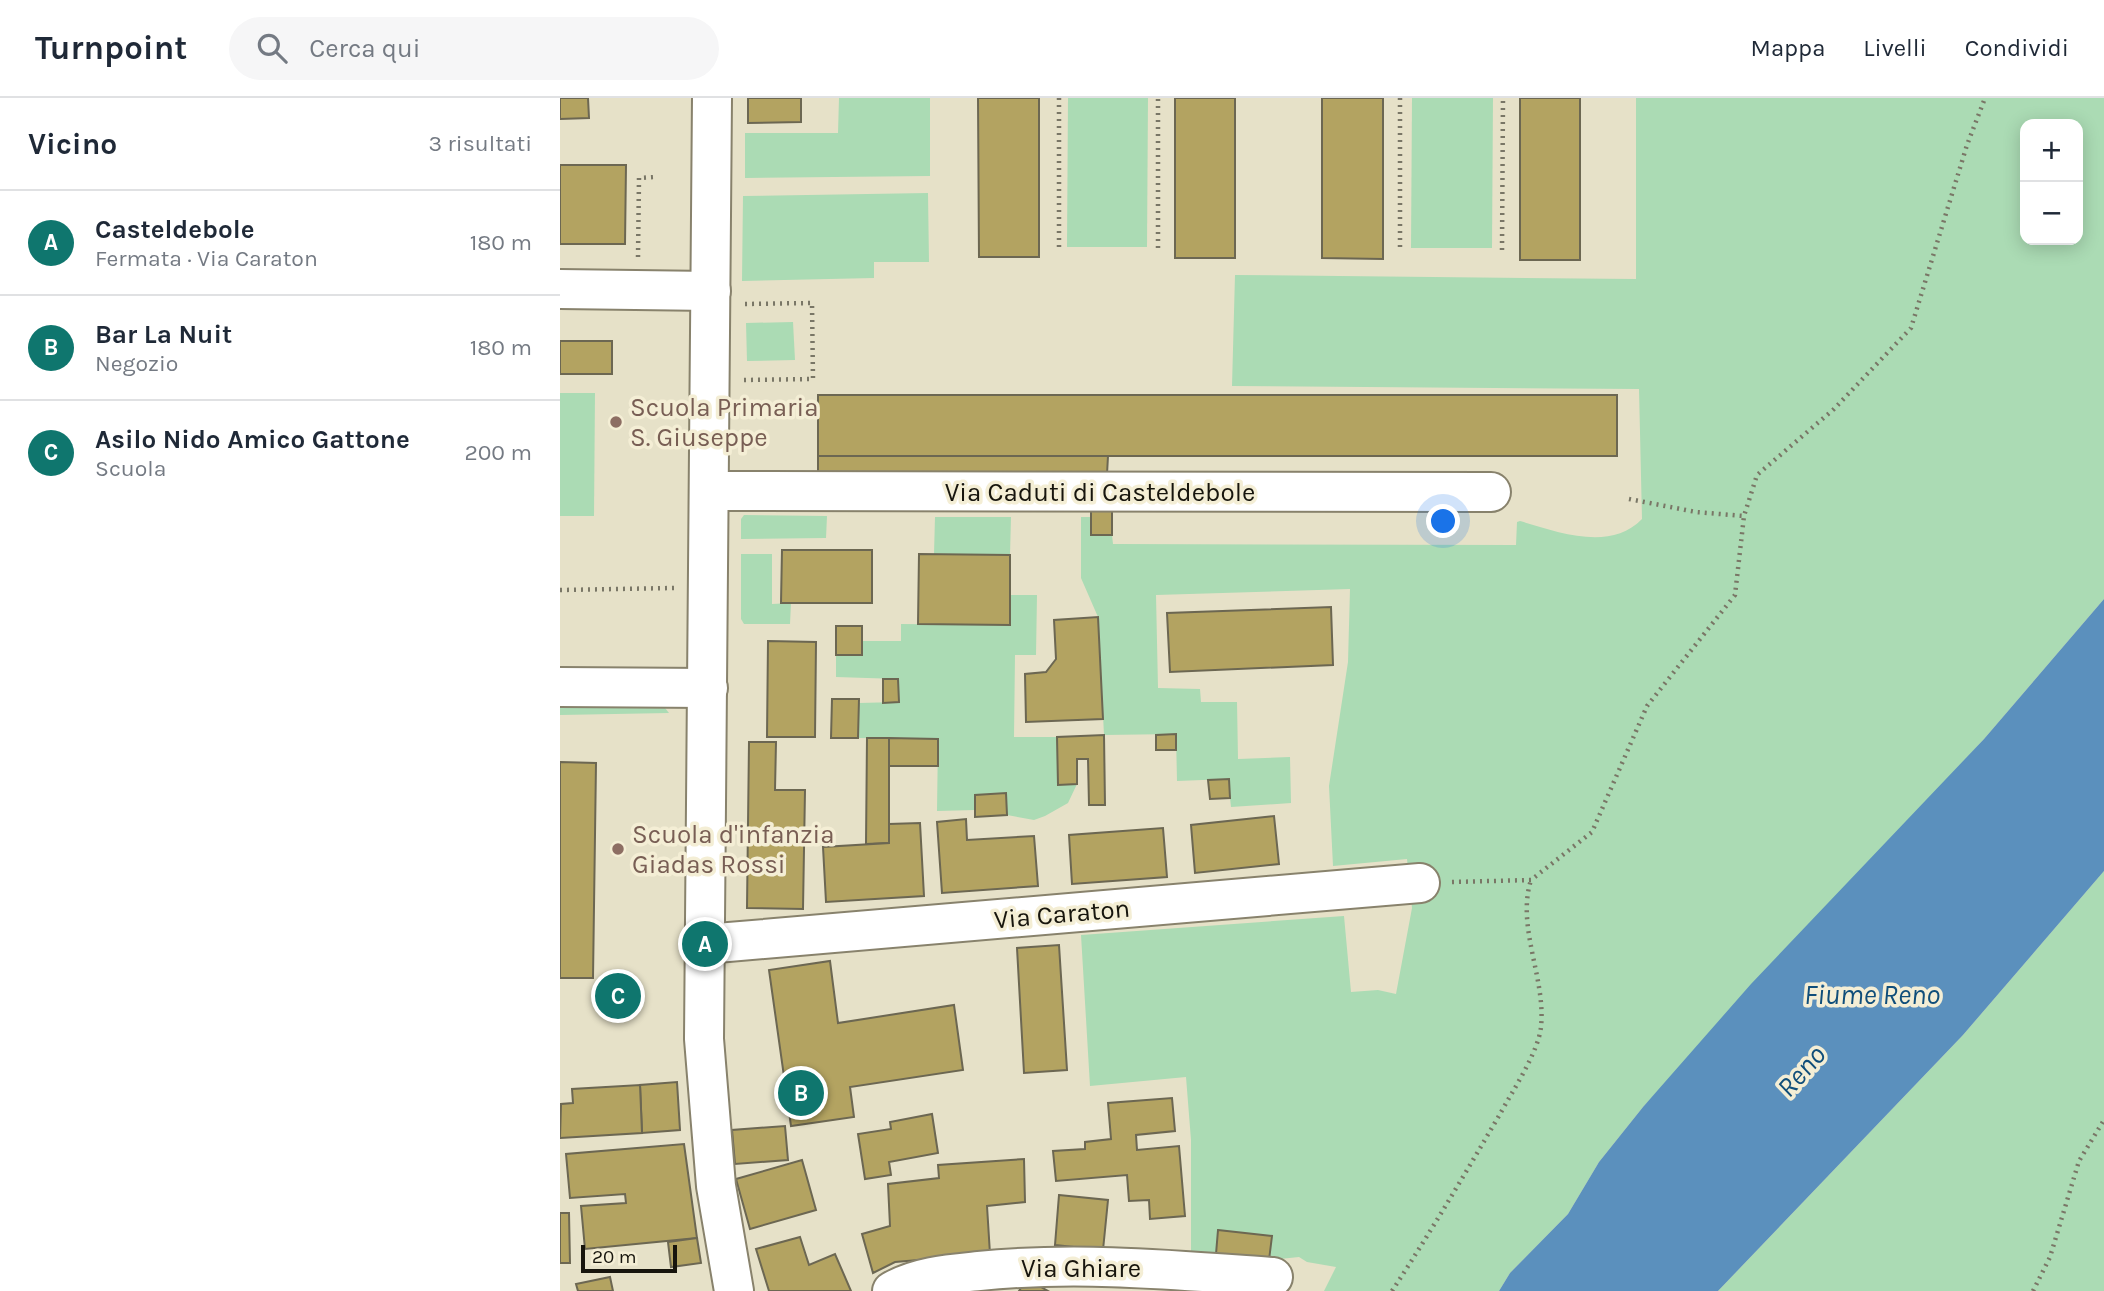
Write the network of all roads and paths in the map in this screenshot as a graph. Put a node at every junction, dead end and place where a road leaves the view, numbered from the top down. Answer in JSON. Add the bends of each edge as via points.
{"nodes":[{"id":1,"x":712,"y":98,"type":"edge"},
{"id":2,"x":1059,"y":98,"type":"edge"},
{"id":3,"x":1158,"y":98,"type":"edge"},
{"id":4,"x":1400,"y":98,"type":"edge"},
{"id":5,"x":1503,"y":98,"type":"edge"},
{"id":6,"x":1985,"y":98,"type":"edge"},
{"id":7,"x":655,"y":177,"type":"dead end"},
{"id":8,"x":1400,"y":247,"type":"dead end"},
{"id":9,"x":1157,"y":248,"type":"dead end"},
{"id":10,"x":1502,"y":250,"type":"dead end"},
{"id":11,"x":1059,"y":251,"type":"dead end"},
{"id":12,"x":625,"y":257,"type":"dead end"},
{"id":13,"x":560,"y":289,"type":"edge"},
{"id":14,"x":724,"y":297,"type":"junction"},
{"id":15,"x":736,"y":380,"type":"dead end"},
{"id":16,"x":709,"y":491,"type":"junction"},
{"id":17,"x":1491,"y":492,"type":"dead end"},
{"id":18,"x":1629,"y":499,"type":"dead end"},
{"id":19,"x":1744,"y":516,"type":"junction"},
{"id":20,"x":681,"y":588,"type":"dead end"},
{"id":21,"x":560,"y":590,"type":"edge"},
{"id":22,"x":560,"y":687,"type":"edge"},
{"id":23,"x":708,"y":688,"type":"junction"},
{"id":24,"x":1531,"y":880,"type":"junction"},
{"id":25,"x":1420,"y":883,"type":"joint"},
{"id":26,"x":705,"y":944,"type":"junction"},
{"id":27,"x":2104,"y":1120,"type":"edge"},
{"id":28,"x":1273,"y":1277,"type":"dead end"},
{"id":29,"x":734,"y":1291,"type":"edge"},
{"id":30,"x":892,"y":1291,"type":"edge"},
{"id":31,"x":1392,"y":1291,"type":"edge"},
{"id":32,"x":2033,"y":1291,"type":"edge"}],
"edges":[{"from":1,"to":14,"type":"street"},
{"from":2,"to":11,"type":"path"},
{"from":3,"to":9,"type":"path"},
{"from":4,"to":8,"type":"path"},
{"from":5,"to":10,"type":"path"},
{"from":6,"to":19,"type":"path","via":[[1911,328],[1834,409],[1757,475]]},
{"from":7,"to":12,"type":"path","via":[[639,178],[638,257]]},
{"from":13,"to":14,"type":"street"},
{"from":14,"to":15,"type":"path","via":[[812,303],[813,379]]},
{"from":14,"to":16,"type":"street"},
{"from":16,"to":17,"type":"street","name":"Via Caduti di Casteldebole"},
{"from":16,"to":23,"type":"street"},
{"from":18,"to":19,"type":"path"},
{"from":19,"to":24,"type":"path","via":[[1735,594],[1647,706],[1592,832]]},
{"from":20,"to":21,"type":"path"},
{"from":22,"to":23,"type":"street"},
{"from":23,"to":26,"type":"street"},
{"from":24,"to":25,"type":"path"},
{"from":24,"to":31,"type":"path","via":[[1527,919],[1538,976],[1541,1028],[1522,1074],[1439,1220]]},
{"from":25,"to":26,"type":"street","name":"Via Caraton"},
{"from":26,"to":29,"type":"street","via":[[704,1039],[710,1133]]},
{"from":27,"to":32,"type":"path","via":[[2078,1161],[2050,1257]]},
{"from":28,"to":30,"type":"street","name":"Via Ghiare","via":[[1021,1267],[937,1275]]}]}
